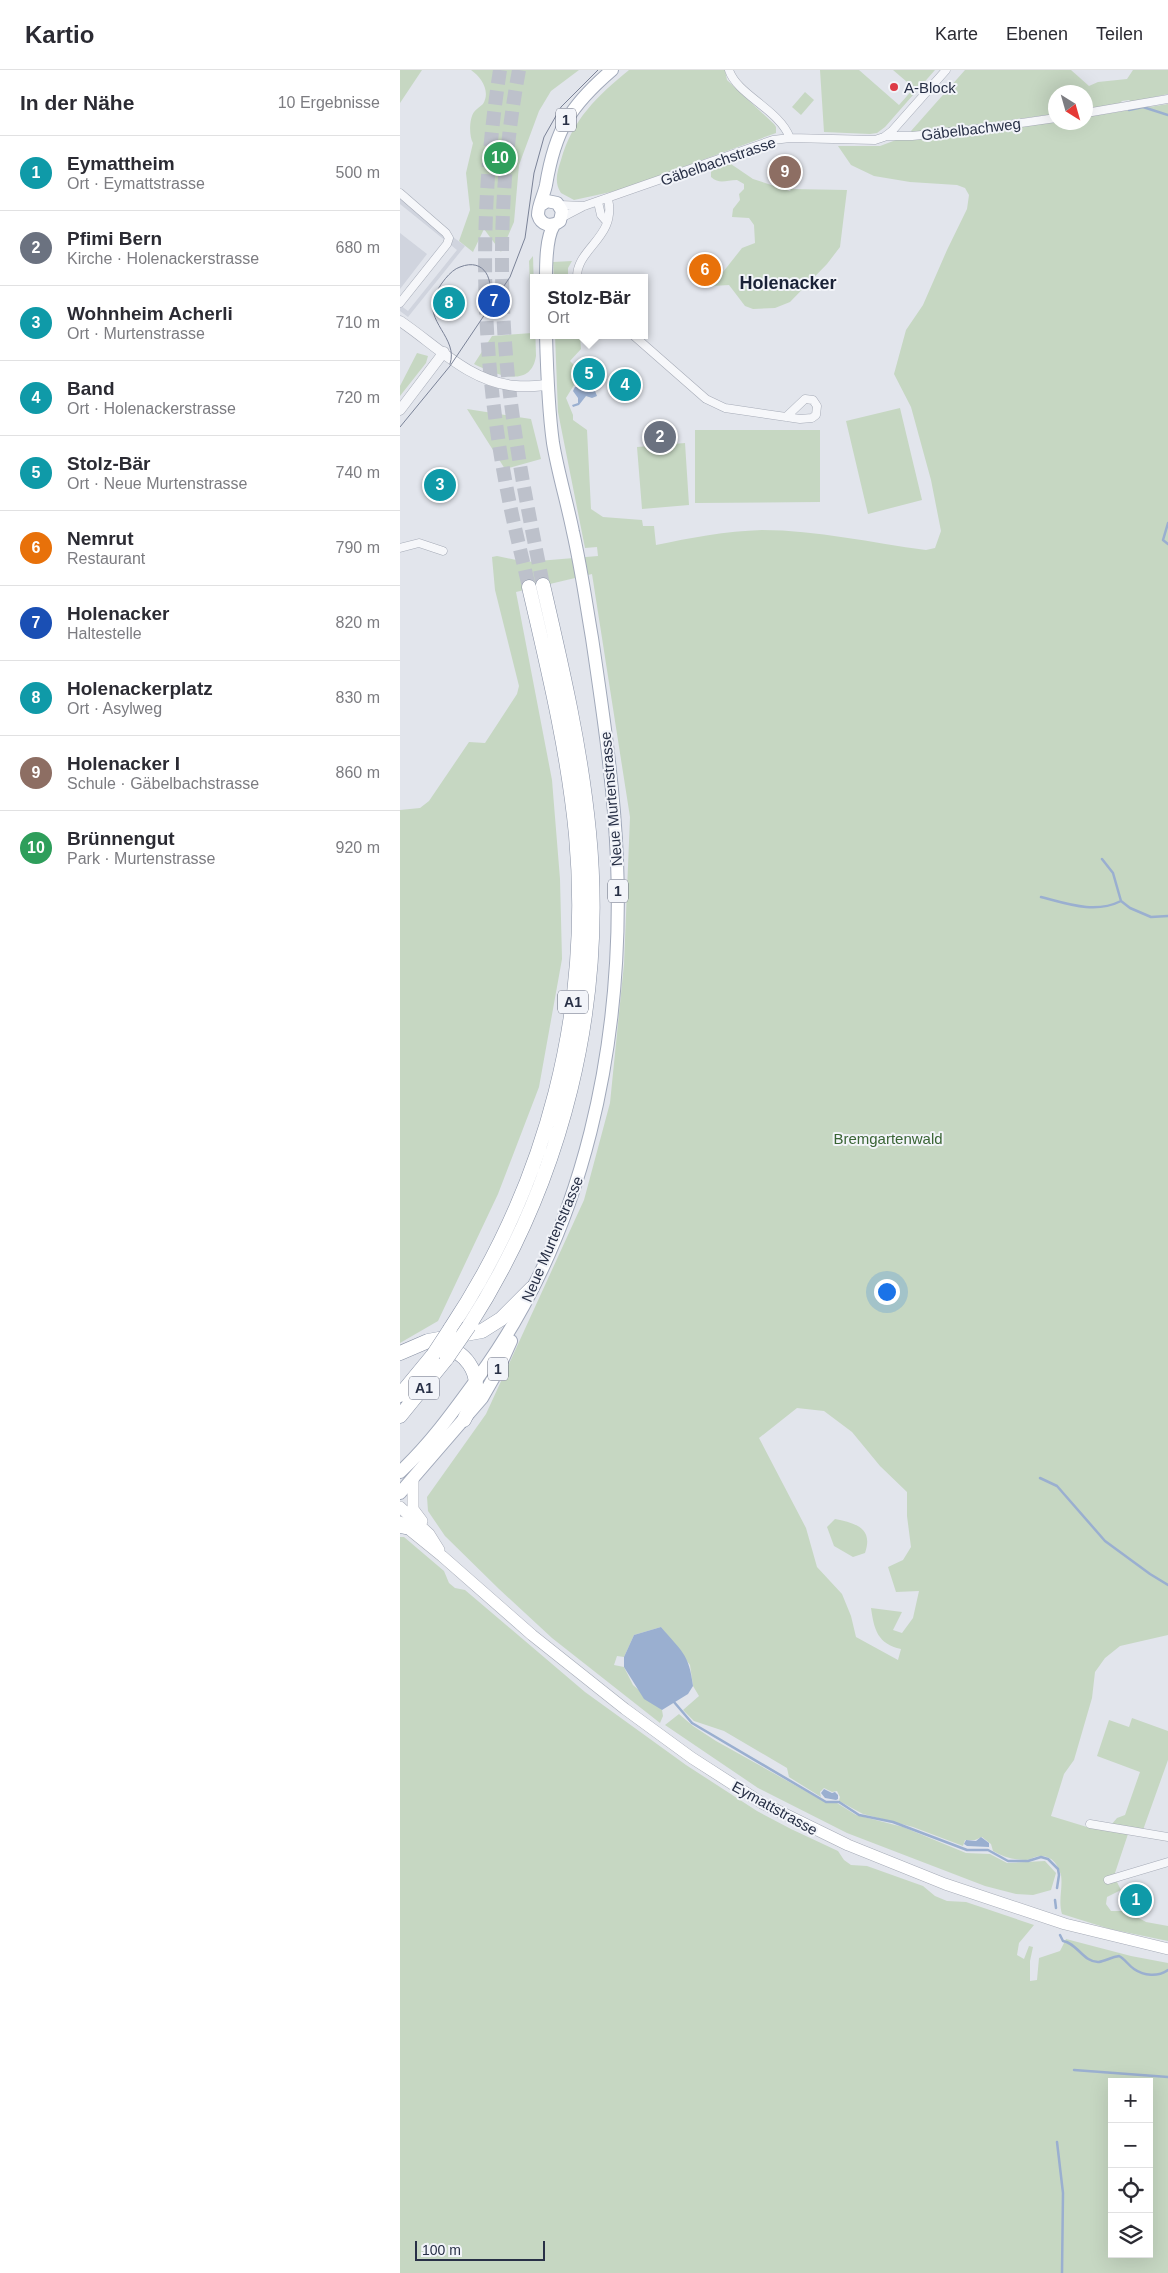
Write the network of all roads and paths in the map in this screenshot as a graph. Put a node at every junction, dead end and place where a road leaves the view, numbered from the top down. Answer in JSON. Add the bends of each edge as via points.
{"nodes":[{"id":1,"x":612,"y":70,"type":"edge"},
{"id":2,"x":729,"y":70,"type":"edge"},
{"id":3,"x":946,"y":70,"type":"edge"},
{"id":4,"x":1168,"y":99,"type":"edge"},
{"id":5,"x":1093,"y":112,"type":"edge"},
{"id":6,"x":1048,"y":119,"type":"edge"},
{"id":7,"x":886,"y":136,"type":"junction"},
{"id":8,"x":790,"y":138,"type":"junction"},
{"id":9,"x":546,"y":185,"type":"junction"},
{"id":10,"x":400,"y":193,"type":"edge"},
{"id":11,"x":608,"y":199,"type":"junction"},
{"id":12,"x":598,"y":202,"type":"junction"},
{"id":13,"x":541,"y":205,"type":"junction"},
{"id":14,"x":584,"y":206,"type":"junction"},
{"id":15,"x":558,"y":213,"type":"junction"},
{"id":16,"x":541,"y":221,"type":"junction"},
{"id":17,"x":607,"y":222,"type":"junction"},
{"id":18,"x":546,"y":259,"type":"junction"},
{"id":19,"x":546,"y":274,"type":"edge"},
{"id":20,"x":577,"y":274,"type":"edge"},
{"id":21,"x":400,"y":303,"type":"edge"},
{"id":22,"x":400,"y":320,"type":"edge"},
{"id":23,"x":546,"y":339,"type":"edge"},
{"id":24,"x":638,"y":339,"type":"edge"},
{"id":25,"x":444,"y":352,"type":"junction"},
{"id":26,"x":547,"y":386,"type":"junction"},
{"id":27,"x":400,"y":410,"type":"edge"},
{"id":28,"x":786,"y":417,"type":"dead end"},
{"id":29,"x":400,"y":548,"type":"edge"},
{"id":30,"x":443,"y":551,"type":"dead end"},
{"id":31,"x":544,"y":585,"type":"tunnel mouth"},
{"id":32,"x":529,"y":587,"type":"tunnel mouth"},
{"id":33,"x":532,"y":1288,"type":"junction"},
{"id":34,"x":521,"y":1312,"type":"junction"},
{"id":35,"x":403,"y":1352,"type":"edge"},
{"id":36,"x":476,"y":1381,"type":"junction"},
{"id":37,"x":400,"y":1395,"type":"edge"},
{"id":38,"x":400,"y":1416,"type":"edge"},
{"id":39,"x":464,"y":1420,"type":"junction"},
{"id":40,"x":400,"y":1472,"type":"edge"},
{"id":41,"x":413,"y":1480,"type":"junction"},
{"id":42,"x":400,"y":1493,"type":"edge"},
{"id":43,"x":400,"y":1507,"type":"edge"},
{"id":44,"x":402,"y":1525,"type":"edge"},
{"id":45,"x":429,"y":1534,"type":"junction"},
{"id":46,"x":442,"y":1556,"type":"junction"},
{"id":47,"x":1090,"y":1824,"type":"dead end"},
{"id":48,"x":1168,"y":1836,"type":"edge"},
{"id":49,"x":1168,"y":1862,"type":"edge"},
{"id":50,"x":1108,"y":1880,"type":"dead end"},
{"id":51,"x":1168,"y":1949,"type":"edge"}],
"edges":[{"from":1,"to":9,"type":"main road","number":"1","via":[[566,119],[550,159]]},
{"from":2,"to":8,"type":"street","via":[[738,83],[781,122]]},
{"from":3,"to":7,"type":"street"},
{"from":4,"to":5,"type":"street"},
{"from":6,"to":7,"type":"street","name":"Gäbelbachweg","via":[[949,132]]},
{"from":7,"to":8,"type":"street","name":"Gäbelbachstrasse","via":[[875,140]]},
{"from":8,"to":11,"type":"street","name":"Gäbelbachstrasse","via":[[759,144]]},
{"from":9,"to":13,"type":"main road","number":"1"},
{"from":9,"to":15,"type":"main road"},
{"from":10,"to":21,"type":"street","via":[[446,233],[448,242]]},
{"from":11,"to":12,"type":"street","name":"Gäbelbachstrasse"},
{"from":11,"to":17,"type":"street","via":[[610,215]]},
{"from":12,"to":14,"type":"street","name":"Gäbelbachstrasse"},
{"from":12,"to":17,"type":"street","via":[[601,215]]},
{"from":13,"to":15,"type":"main road","via":[[547,201]]},
{"from":13,"to":16,"type":"main road","via":[[538,211]]},
{"from":14,"to":15,"type":"street","name":"Gäbelbachstrasse"},
{"from":14,"to":15,"type":"street","name":"Gäbelbachstrasse"},
{"from":15,"to":16,"type":"main road","via":[[547,225]]},
{"from":15,"to":18,"type":"main road"},
{"from":16,"to":18,"type":"main road"},
{"from":17,"to":20,"type":"street","via":[[578,267]]},
{"from":18,"to":19,"type":"main road"},
{"from":22,"to":25,"type":"street"},
{"from":23,"to":26,"type":"main road","name":"Neue Murtenstrasse","number":"1"},
{"from":24,"to":28,"type":"street","via":[[711,402],[726,408]]},
{"from":25,"to":26,"type":"street","via":[[461,367],[488,380],[516,386]]},
{"from":25,"to":27,"type":"street"},
{"from":26,"to":33,"type":"main road","name":"Neue Murtenstrasse","number":"1","via":[[554,445],[583,584],[610,769],[618,929],[612,1016],[596,1113],[572,1196]]},
{"from":29,"to":30,"type":"street","via":[[419,543]]},
{"from":31,"to":38,"type":"highway","number":"A1","bridge":true,"via":[[574,725],[587,810],[593,902],[588,995],[572,1085],[546,1173],[508,1259],[447,1358]]},
{"from":32,"to":37,"type":"highway","number":"A1","bridge":true,"via":[[558,720],[574,819],[579,902],[575,992],[561,1074],[533,1168],[496,1252],[450,1329]]},
{"from":33,"to":34,"type":"main road","name":"Neue Murtenstrasse","number":"1"},
{"from":33,"to":35,"type":"highway","via":[[501,1319],[482,1331],[428,1341]]},
{"from":34,"to":36,"type":"main road","name":"Neue Murtenstrasse","number":"1"},
{"from":34,"to":39,"type":"main road","name":"Neue Murtenstrasse","number":"1","via":[[491,1385]]},
{"from":35,"to":36,"type":"highway","via":[[440,1347],[452,1349],[467,1361]]},
{"from":36,"to":39,"type":"highway","via":[[474,1400]]},
{"from":36,"to":40,"type":"main road","name":"Neue Murtenstrasse","number":"1","via":[[441,1428]]},
{"from":39,"to":41,"type":"main road","name":"Neue Murtenstrasse","number":"1"},
{"from":41,"to":42,"type":"main road","name":"Neue Murtenstrasse","number":"1"},
{"from":41,"to":45,"type":"main road","name":"Eymattstrasse","via":[[414,1512]]},
{"from":43,"to":45,"type":"main road","name":"Eymattstrasse"},
{"from":44,"to":46,"type":"main road","name":"Eymattstrasse"},
{"from":45,"to":46,"type":"main road","name":"Eymattstrasse"},
{"from":46,"to":51,"type":"main road","name":"Eymattstrasse","via":[[525,1629],[625,1709],[762,1804],[848,1845],[945,1884],[1065,1924]]},
{"from":47,"to":48,"type":"street"},
{"from":49,"to":50,"type":"street"}]}
